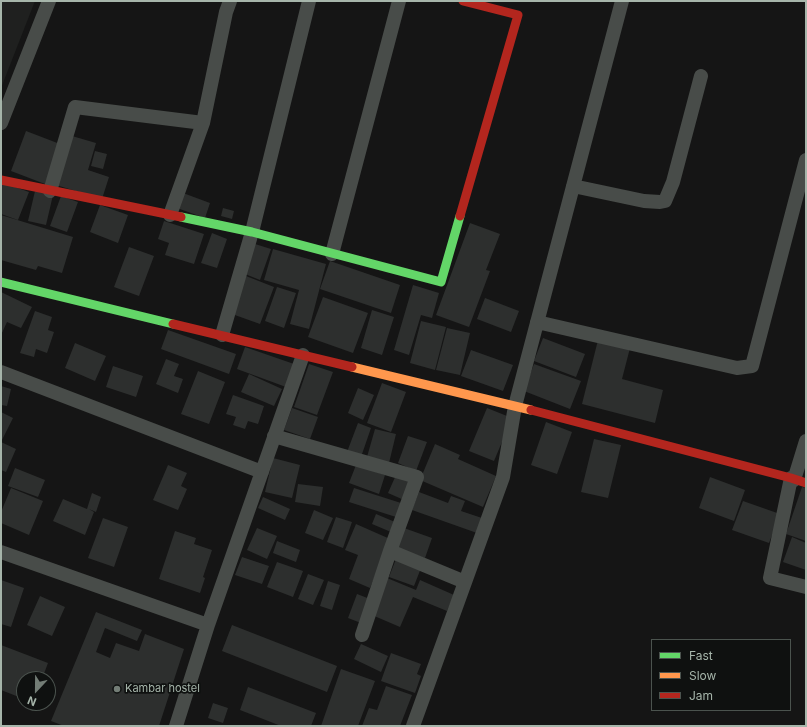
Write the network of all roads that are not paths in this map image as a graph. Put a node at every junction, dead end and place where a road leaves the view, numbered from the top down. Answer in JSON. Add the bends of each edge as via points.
{"nodes":[{"id":1,"x":49,"y":1,"type":"edge"},
{"id":2,"x":230,"y":1,"type":"edge"},
{"id":3,"x":309,"y":1,"type":"edge"},
{"id":4,"x":400,"y":1,"type":"edge"},
{"id":5,"x":463,"y":1,"type":"edge"},
{"id":6,"x":622,"y":1,"type":"edge"},
{"id":7,"x":701,"y":76,"type":"dead end"},
{"id":8,"x":1,"y":122,"type":"edge"},
{"id":9,"x":202,"y":123,"type":"junction"},
{"id":10,"x":806,"y":160,"type":"edge"},
{"id":11,"x":1,"y":180,"type":"edge"},
{"id":12,"x":573,"y":186,"type":"junction"},
{"id":13,"x":50,"y":191,"type":"junction"},
{"id":14,"x":170,"y":215,"type":"junction"},
{"id":15,"x":252,"y":232,"type":"junction"},
{"id":16,"x":332,"y":254,"type":"junction"},
{"id":17,"x":1,"y":282,"type":"edge"},
{"id":18,"x":537,"y":322,"type":"junction"},
{"id":19,"x":222,"y":336,"type":"junction"},
{"id":20,"x":303,"y":355,"type":"junction"},
{"id":21,"x":1,"y":372,"type":"edge"},
{"id":22,"x":515,"y":406,"type":"junction"},
{"id":23,"x":274,"y":436,"type":"junction"},
{"id":24,"x":806,"y":441,"type":"edge"},
{"id":25,"x":262,"y":472,"type":"junction"},
{"id":26,"x":797,"y":480,"type":"edge"},
{"id":27,"x":390,"y":551,"type":"junction"},
{"id":28,"x":1,"y":552,"type":"edge"},
{"id":29,"x":465,"y":582,"type":"junction"},
{"id":30,"x":806,"y":587,"type":"edge"},
{"id":31,"x":208,"y":625,"type":"junction"},
{"id":32,"x":362,"y":635,"type":"dead end"},
{"id":33,"x":176,"y":726,"type":"edge"},
{"id":34,"x":413,"y":726,"type":"edge"}],
"edges":[{"from":1,"to":8,"type":"street"},
{"from":2,"to":9,"type":"street"},
{"from":3,"to":15,"type":"street"},
{"from":4,"to":16,"type":"street"},
{"from":5,"to":16,"type":"street","via":[[518,15],[441,282]]},
{"from":6,"to":12,"type":"street"},
{"from":7,"to":12,"type":"street","via":[[673,182],[665,201],[644,201]]},
{"from":9,"to":13,"type":"street","via":[[75,107]]},
{"from":9,"to":14,"type":"street"},
{"from":10,"to":18,"type":"street","via":[[752,366],[737,368]]},
{"from":11,"to":13,"type":"street"},
{"from":12,"to":18,"type":"street"},
{"from":13,"to":14,"type":"street"},
{"from":14,"to":15,"type":"street"},
{"from":15,"to":16,"type":"street"},
{"from":15,"to":19,"type":"street"},
{"from":17,"to":19,"type":"street"},
{"from":18,"to":22,"type":"street"},
{"from":19,"to":20,"type":"street"},
{"from":20,"to":22,"type":"street"},
{"from":20,"to":23,"type":"street"},
{"from":21,"to":25,"type":"street"},
{"from":22,"to":26,"type":"street"},
{"from":22,"to":29,"type":"street","via":[[503,477]]},
{"from":23,"to":25,"type":"street"},
{"from":23,"to":27,"type":"street","via":[[416,477]]},
{"from":24,"to":26,"type":"street"},
{"from":25,"to":31,"type":"street"},
{"from":26,"to":30,"type":"street","via":[[770,578]]},
{"from":27,"to":29,"type":"street"},
{"from":27,"to":32,"type":"street"},
{"from":28,"to":31,"type":"street"},
{"from":29,"to":34,"type":"street"},
{"from":31,"to":33,"type":"street"}]}
